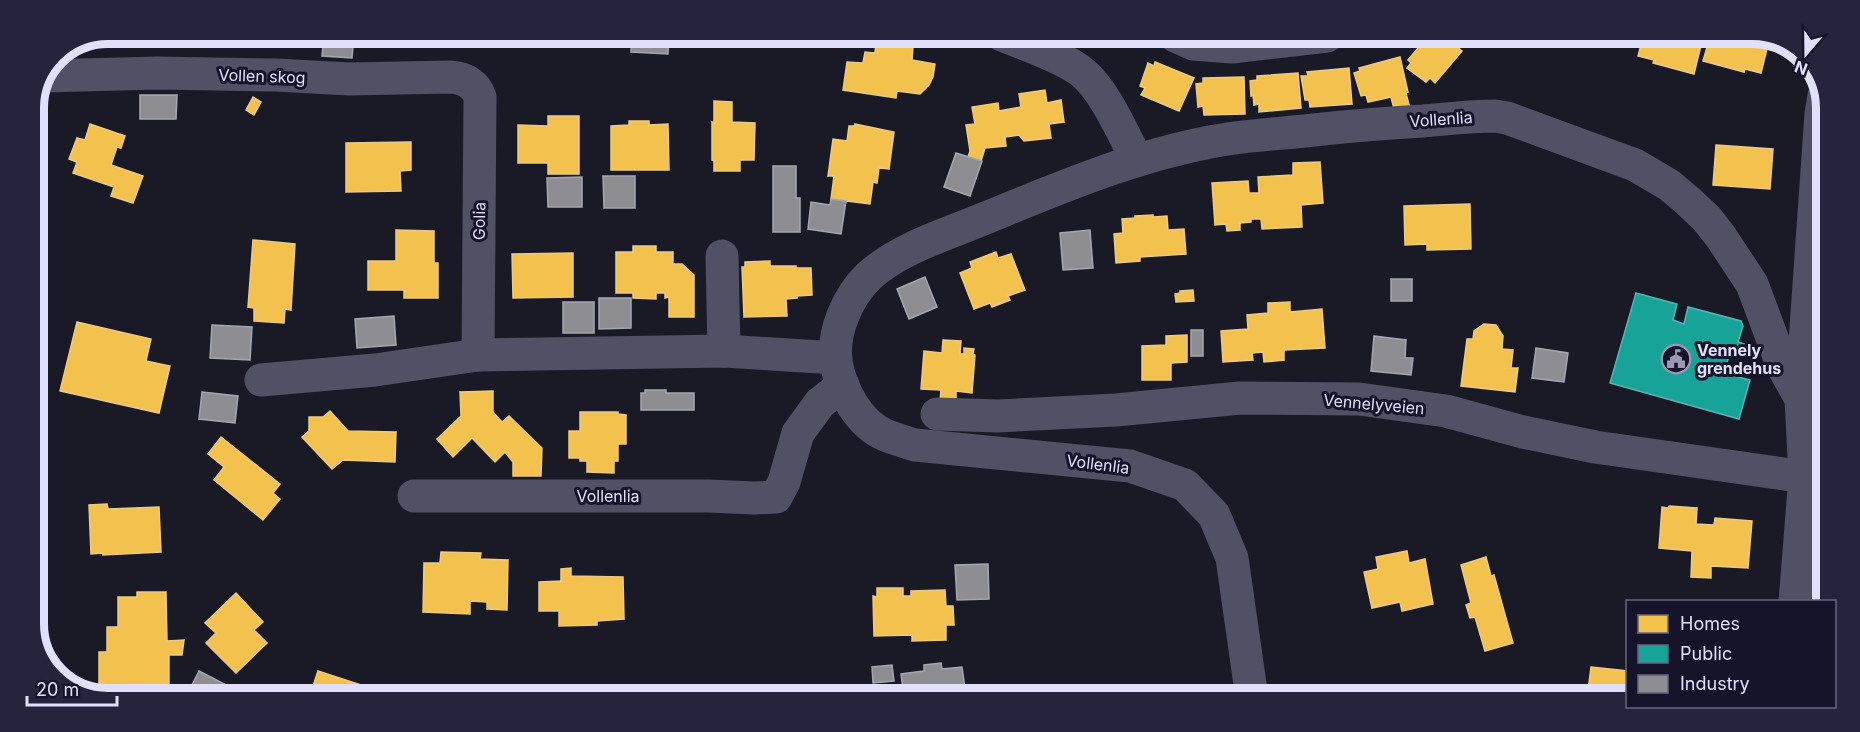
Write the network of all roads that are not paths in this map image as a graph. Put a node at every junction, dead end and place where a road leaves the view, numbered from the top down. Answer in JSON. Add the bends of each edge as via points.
{"nodes":[{"id":1,"x":1193,"y":44,"type":"edge"},
{"id":2,"x":1253,"y":44,"type":"edge"},
{"id":3,"x":1060,"y":47,"type":"edge"},
{"id":4,"x":52,"y":76,"type":"edge"},
{"id":5,"x":476,"y":87,"type":"joint"},
{"id":6,"x":1137,"y":159,"type":"junction"},
{"id":7,"x":1816,"y":209,"type":"edge"},
{"id":8,"x":722,"y":256,"type":"dead end"},
{"id":9,"x":724,"y":351,"type":"junction"},
{"id":10,"x":478,"y":355,"type":"junction"},
{"id":11,"x":839,"y":371,"type":"junction"},
{"id":12,"x":261,"y":380,"type":"dead end"},
{"id":13,"x":1801,"y":399,"type":"junction"},
{"id":14,"x":938,"y":414,"type":"dead end"},
{"id":15,"x":1805,"y":477,"type":"junction"},
{"id":16,"x":414,"y":496,"type":"dead end"},
{"id":17,"x":1795,"y":600,"type":"edge"},
{"id":18,"x":1251,"y":688,"type":"edge"}],
"edges":[{"from":1,"to":2,"type":"street","via":[[1232,47]]},
{"from":3,"to":6,"type":"street","via":[[1094,84]]},
{"from":4,"to":5,"type":"street","name":"Vollen skog","via":[[157,73],[349,80],[450,77]]},
{"from":5,"to":10,"type":"street","name":"Golia","via":[[480,97]]},
{"from":6,"to":11,"type":"street","name":"Vollenlia","via":[[923,244],[879,268],[850,299],[838,332]]},
{"from":6,"to":13,"type":"street","name":"Vollenlia","via":[[1212,141],[1348,126],[1507,118],[1635,165],[1669,185],[1707,219],[1752,284],[1783,367]]},
{"from":7,"to":13,"type":"street"},
{"from":8,"to":9,"type":"street"},
{"from":9,"to":10,"type":"street"},
{"from":9,"to":11,"type":"street"},
{"from":10,"to":12,"type":"street","via":[[375,370]]},
{"from":11,"to":16,"type":"street","name":"Vollenlia","via":[[798,433],[776,497]]},
{"from":11,"to":18,"type":"street","name":"Vollenlia","via":[[858,413],[884,434],[915,445],[1130,466],[1185,485],[1214,515],[1232,558]]},
{"from":13,"to":15,"type":"street"},
{"from":14,"to":15,"type":"street","name":"Vennelyveien","via":[[998,416],[1116,410],[1240,398],[1359,399],[1446,411],[1595,447]]},
{"from":15,"to":17,"type":"street"}]}
